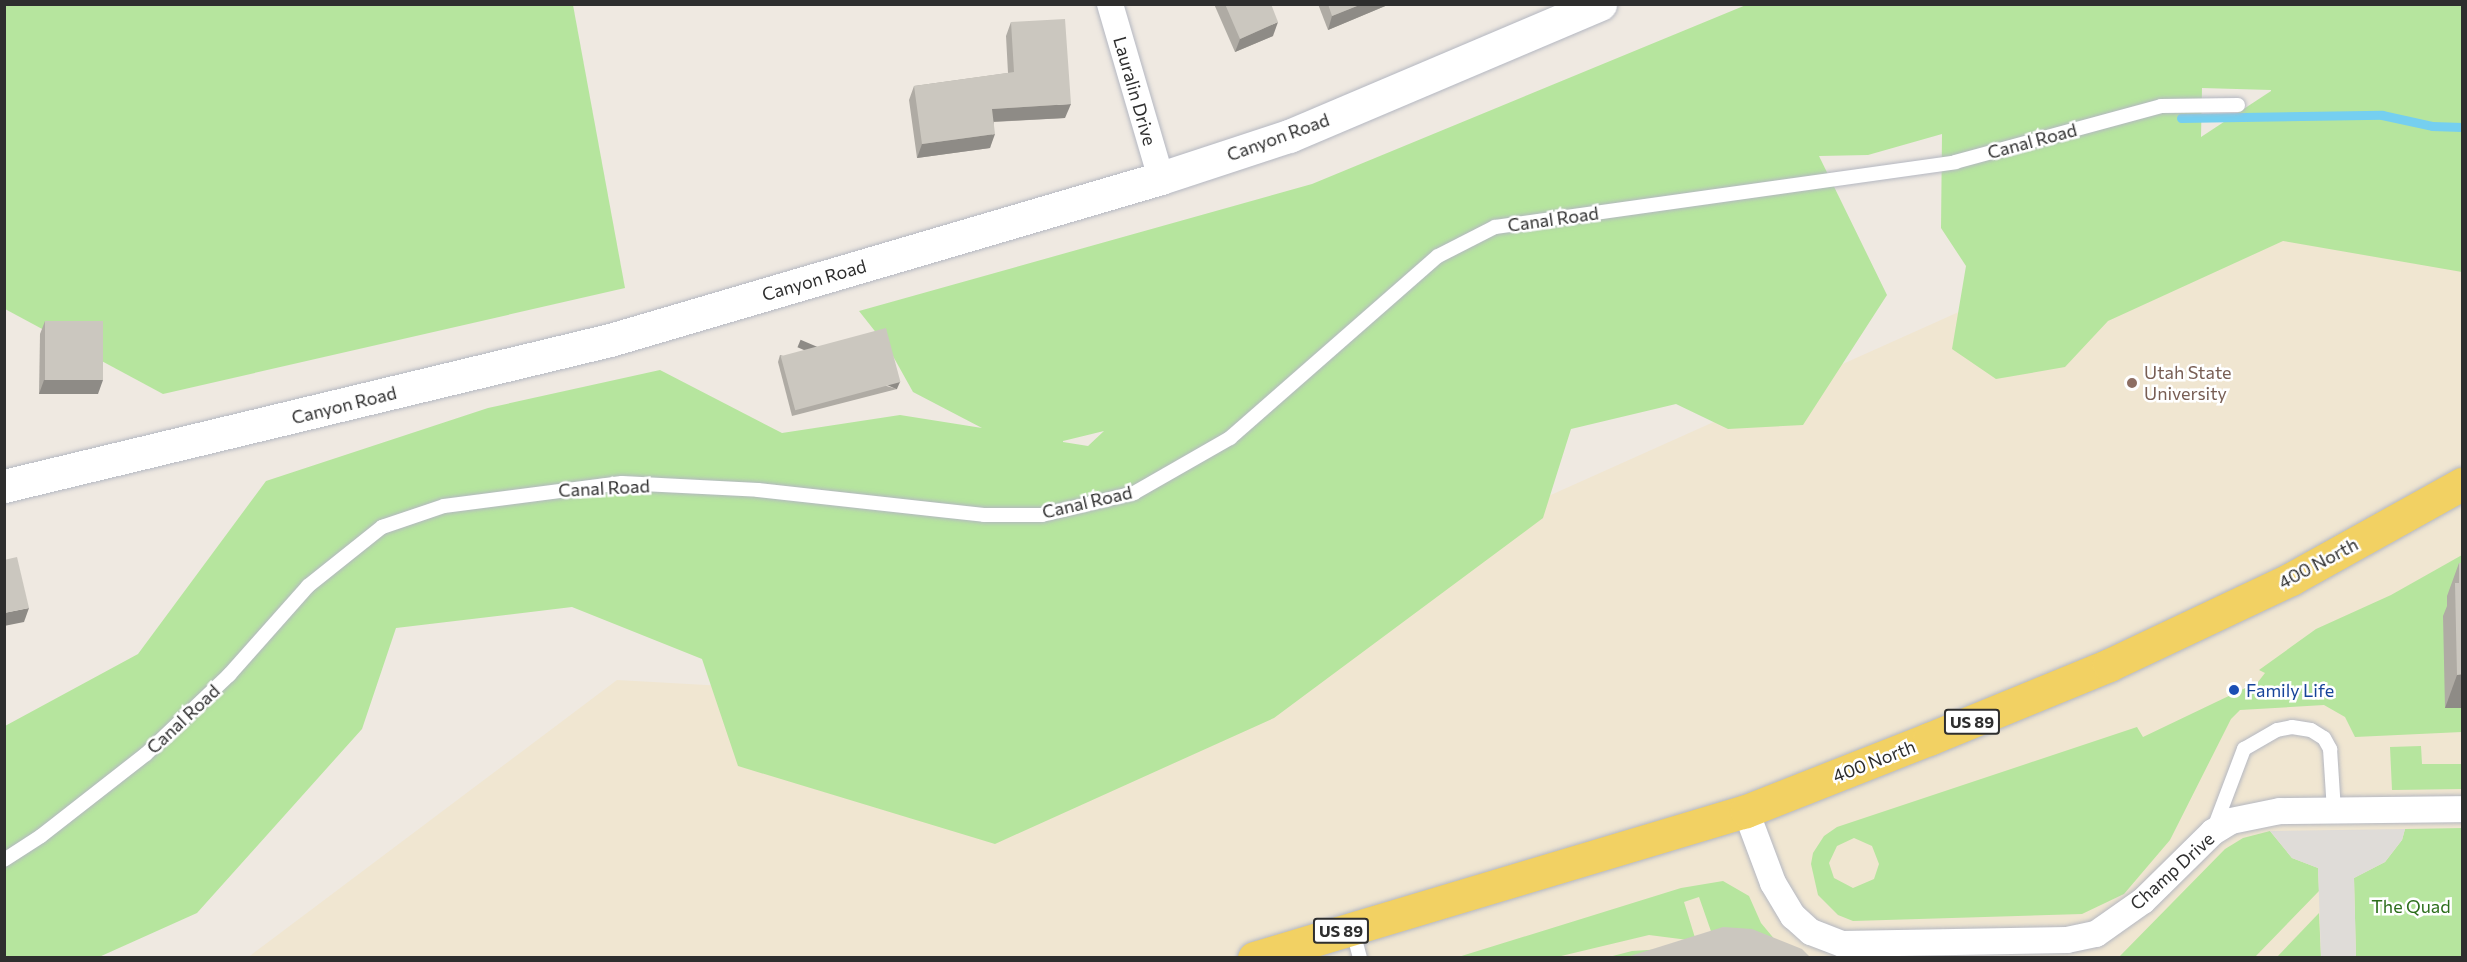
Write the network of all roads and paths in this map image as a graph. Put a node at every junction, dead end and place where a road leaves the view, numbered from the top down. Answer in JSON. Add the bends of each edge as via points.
{"nodes":[{"id":1,"x":1110,"y":4,"type":"edge"},
{"id":2,"x":1600,"y":4,"type":"edge"},
{"id":3,"x":2238,"y":105,"type":"dead end"},
{"id":4,"x":1161,"y":178,"type":"junction"},
{"id":5,"x":2463,"y":484,"type":"edge"},
{"id":6,"x":4,"y":486,"type":"edge"},
{"id":7,"x":2463,"y":809,"type":"edge"},
{"id":8,"x":1746,"y":811,"type":"junction"},
{"id":9,"x":2334,"y":811,"type":"junction"},
{"id":10,"x":2213,"y":832,"type":"junction"},
{"id":11,"x":4,"y":860,"type":"edge"},
{"id":12,"x":1356,"y":943,"type":"edge"},
{"id":13,"x":1254,"y":957,"type":"edge"}],
"edges":[{"from":1,"to":4,"type":"street","name":"Lauralin Drive"},
{"from":2,"to":4,"type":"street","name":"Canyon Road","via":[[1289,136]]},
{"from":3,"to":11,"type":"lane","name":"Canal Road","via":[[2161,106],[1955,162],[1495,227],[1438,256],[1230,438],[1134,493],[1042,514],[984,515],[758,490],[622,483],[444,506],[382,527],[317,579],[229,675],[146,754]]},
{"from":4,"to":6,"type":"street","name":"Canyon Road","via":[[610,340]]},
{"from":5,"to":8,"type":"main road","name":"400 North","number":"US 89","via":[[2291,579],[2109,665]]},
{"from":7,"to":9,"type":"street","name":"Champ Drive"},
{"from":8,"to":10,"type":"street","name":"Champ Drive","via":[[1773,883],[1793,916],[1811,932],[1842,944],[2030,943],[2097,934],[2143,901]]},
{"from":8,"to":12,"type":"main road","name":"400 North","number":"US 89"},
{"from":9,"to":10,"type":"street","name":"Champ Drive","via":[[2257,813]]},
{"from":9,"to":10,"type":"lane","via":[[2331,757],[2324,738],[2311,730],[2277,730],[2244,749]]},
{"from":12,"to":13,"type":"main road","name":"400 North","number":"US 89"}]}
